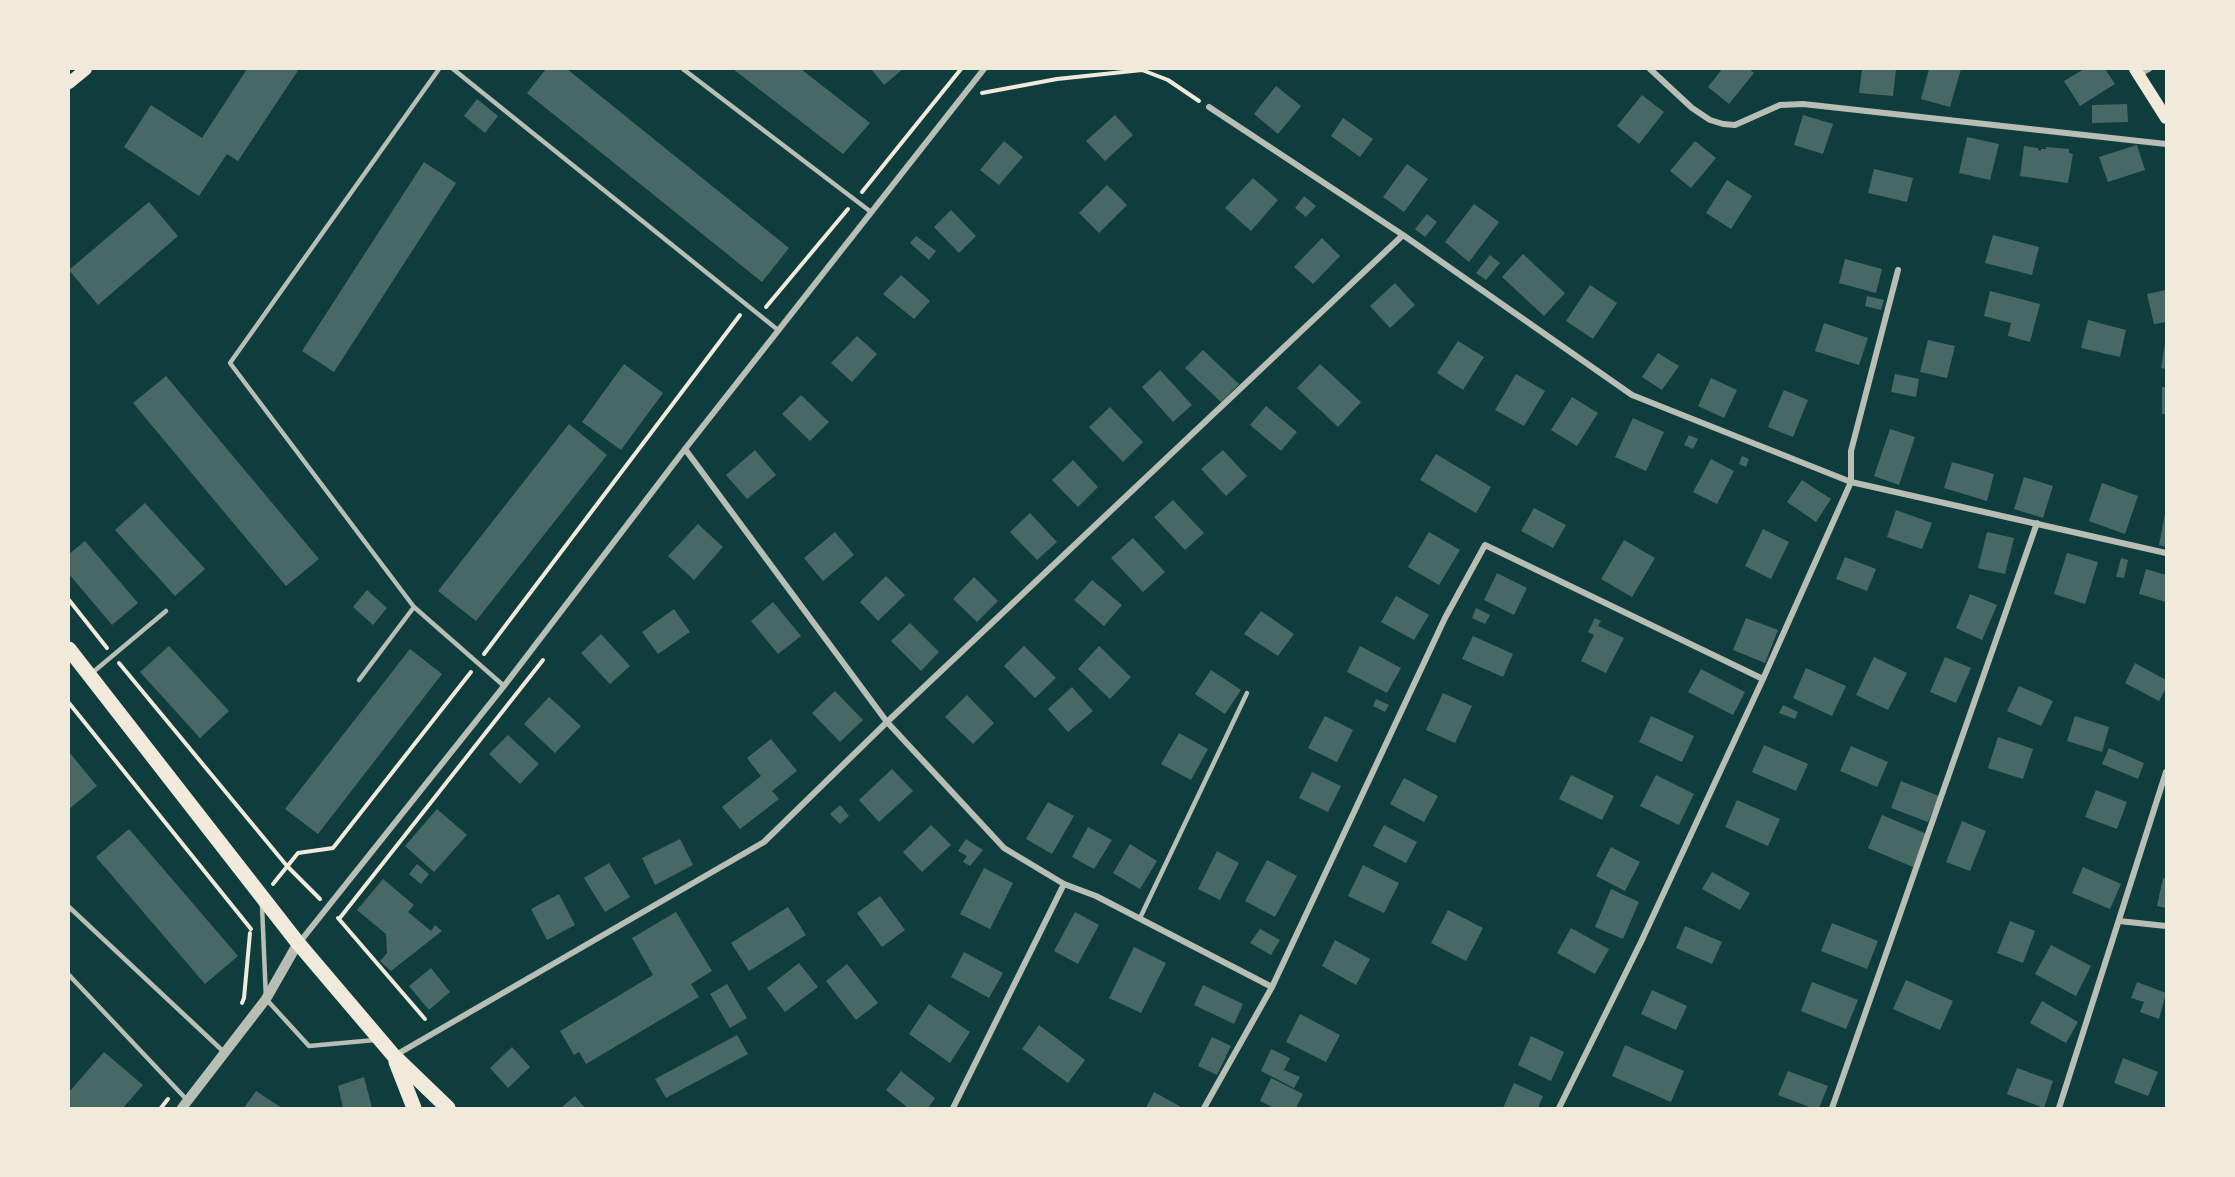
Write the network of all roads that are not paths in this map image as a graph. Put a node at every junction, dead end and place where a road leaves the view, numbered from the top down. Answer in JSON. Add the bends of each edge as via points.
{"nodes":[{"id":1,"x":86,"y":69,"type":"edge"},
{"id":2,"x":440,"y":69,"type":"edge"},
{"id":3,"x":453,"y":69,"type":"edge"},
{"id":4,"x":683,"y":69,"type":"edge"},
{"id":5,"x":984,"y":69,"type":"edge"},
{"id":6,"x":1650,"y":69,"type":"edge"},
{"id":7,"x":2141,"y":71,"type":"edge"},
{"id":8,"x":69,"y":83,"type":"edge"},
{"id":9,"x":1209,"y":107,"type":"road end"},
{"id":10,"x":2166,"y":118,"type":"edge"},
{"id":11,"x":2166,"y":144,"type":"edge"},
{"id":12,"x":871,"y":212,"type":"junction"},
{"id":13,"x":1402,"y":235,"type":"junction"},
{"id":14,"x":1898,"y":270,"type":"dead end"},
{"id":15,"x":778,"y":330,"type":"junction"},
{"id":16,"x":685,"y":449,"type":"junction"},
{"id":17,"x":1851,"y":482,"type":"junction"},
{"id":18,"x":2037,"y":523,"type":"junction"},
{"id":19,"x":2166,"y":553,"type":"edge"},
{"id":20,"x":414,"y":607,"type":"junction"},
{"id":21,"x":166,"y":610,"type":"dead end"},
{"id":22,"x":69,"y":649,"type":"edge"},
{"id":23,"x":90,"y":675,"type":"junction"},
{"id":24,"x":1763,"y":679,"type":"junction"},
{"id":25,"x":359,"y":680,"type":"dead end"},
{"id":26,"x":504,"y":686,"type":"junction"},
{"id":27,"x":1246,"y":693,"type":"dead end"},
{"id":28,"x":887,"y":722,"type":"junction"},
{"id":29,"x":2166,"y":772,"type":"edge"},
{"id":30,"x":1064,"y":884,"type":"junction"},
{"id":31,"x":262,"y":897,"type":"junction"},
{"id":32,"x":69,"y":907,"type":"edge"},
{"id":33,"x":1140,"y":918,"type":"junction"},
{"id":34,"x":2119,"y":921,"type":"junction"},
{"id":35,"x":2166,"y":926,"type":"edge"},
{"id":36,"x":298,"y":943,"type":"junction"},
{"id":37,"x":69,"y":975,"type":"edge"},
{"id":38,"x":1272,"y":987,"type":"junction"},
{"id":39,"x":266,"y":999,"type":"junction"},
{"id":40,"x":380,"y":1040,"type":"junction"},
{"id":41,"x":225,"y":1053,"type":"junction"},
{"id":42,"x":394,"y":1056,"type":"junction"},
{"id":43,"x":185,"y":1105,"type":"edge"},
{"id":44,"x":414,"y":1108,"type":"edge"},
{"id":45,"x":448,"y":1108,"type":"edge"},
{"id":46,"x":953,"y":1108,"type":"edge"},
{"id":47,"x":1204,"y":1108,"type":"edge"},
{"id":48,"x":1559,"y":1108,"type":"edge"},
{"id":49,"x":1832,"y":1108,"type":"edge"},
{"id":50,"x":2059,"y":1108,"type":"edge"}],
"edges":[{"from":1,"to":8,"type":"main road"},
{"from":2,"to":20,"type":"lane","via":[[230,363]]},
{"from":3,"to":15,"type":"lane"},
{"from":4,"to":12,"type":"lane"},
{"from":5,"to":12,"type":"street"},
{"from":6,"to":11,"type":"street","via":[[1692,108],[1722,124],[1735,125],[1780,105],[1803,104]]},
{"from":7,"to":10,"type":"main road"},
{"from":9,"to":13,"type":"street"},
{"from":12,"to":15,"type":"street"},
{"from":13,"to":17,"type":"street","via":[[1632,395]]},
{"from":13,"to":28,"type":"street"},
{"from":14,"to":17,"type":"street","via":[[1851,451]]},
{"from":15,"to":16,"type":"street"},
{"from":16,"to":26,"type":"street"},
{"from":16,"to":28,"type":"street"},
{"from":17,"to":18,"type":"street"},
{"from":17,"to":24,"type":"street"},
{"from":18,"to":19,"type":"street"},
{"from":18,"to":49,"type":"street"},
{"from":20,"to":25,"type":"lane"},
{"from":20,"to":26,"type":"lane"},
{"from":21,"to":23,"type":"lane"},
{"from":22,"to":23,"type":"main road"},
{"from":23,"to":31,"type":"main road"},
{"from":24,"to":38,"type":"street","via":[[1485,545],[1445,618]]},
{"from":24,"to":48,"type":"street"},
{"from":26,"to":36,"type":"street"},
{"from":27,"to":33,"type":"lane"},
{"from":28,"to":30,"type":"street","via":[[1004,848]]},
{"from":28,"to":42,"type":"street","via":[[764,842]]},
{"from":29,"to":34,"type":"street"},
{"from":30,"to":33,"type":"street"},
{"from":30,"to":46,"type":"street"},
{"from":31,"to":36,"type":"main road"},
{"from":31,"to":39,"type":"lane"},
{"from":32,"to":41,"type":"lane"},
{"from":33,"to":38,"type":"street"},
{"from":34,"to":35,"type":"street"},
{"from":34,"to":50,"type":"street"},
{"from":36,"to":39,"type":"street"},
{"from":36,"to":40,"type":"main road"},
{"from":37,"to":43,"type":"lane","via":[[176,1089]]},
{"from":38,"to":47,"type":"street"},
{"from":39,"to":40,"type":"lane","via":[[309,1046]]},
{"from":39,"to":41,"type":"street"},
{"from":40,"to":42,"type":"main road"},
{"from":41,"to":43,"type":"street"},
{"from":42,"to":44,"type":"main road"},
{"from":42,"to":45,"type":"main road"}]}
